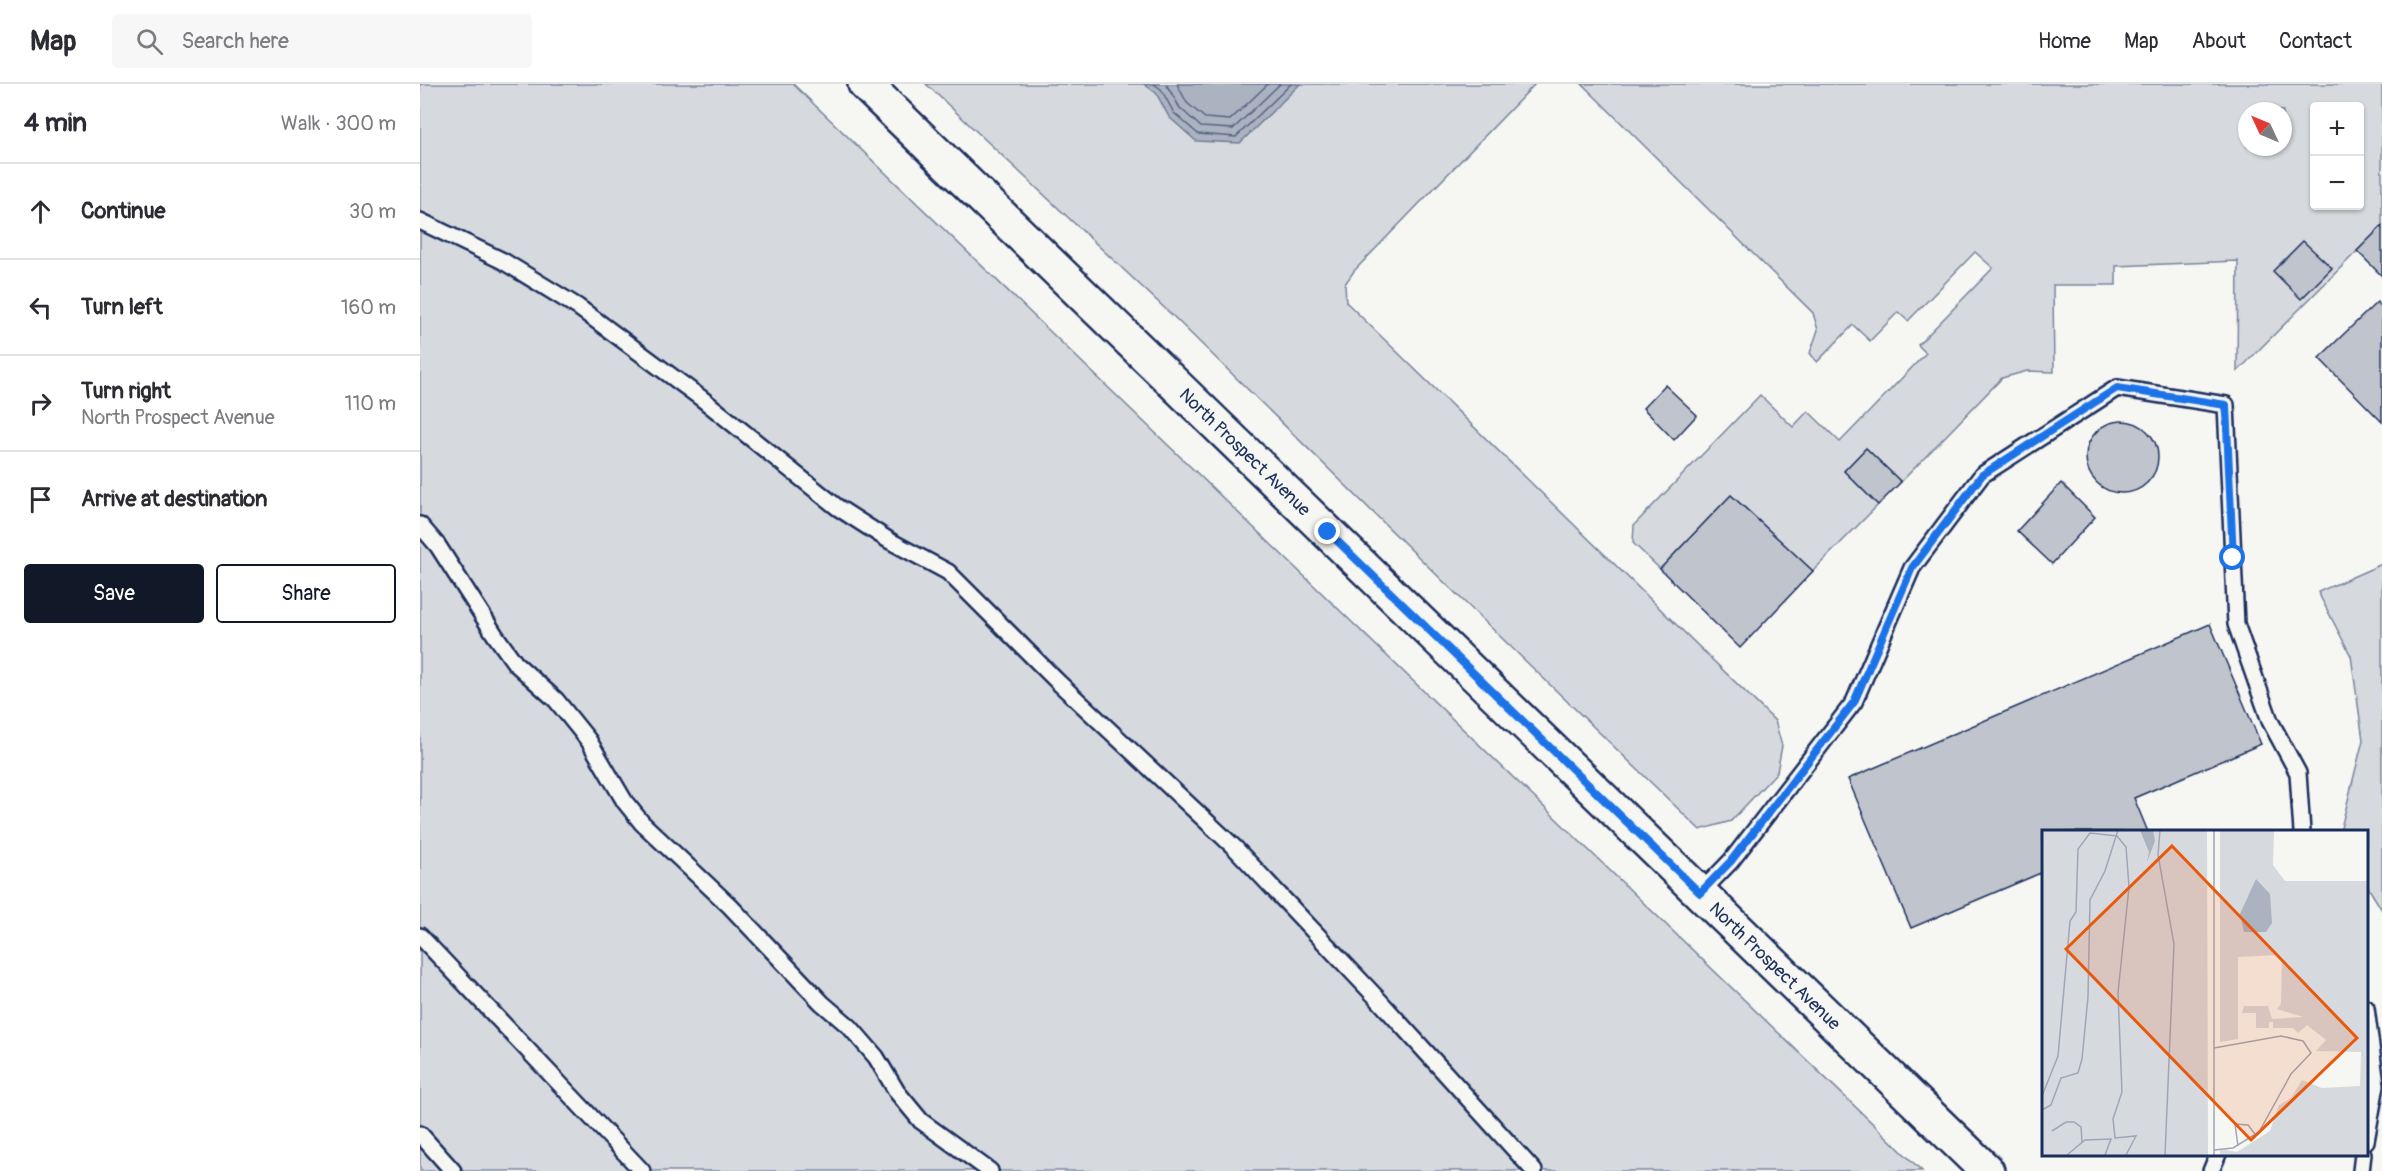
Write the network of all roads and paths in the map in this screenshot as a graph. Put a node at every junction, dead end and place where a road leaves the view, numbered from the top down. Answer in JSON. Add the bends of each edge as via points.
{"nodes":[{"id":1,"x":865,"y":84,"type":"edge"},
{"id":2,"x":420,"y":221,"type":"edge"},
{"id":3,"x":420,"y":525,"type":"edge"},
{"id":4,"x":2302,"y":830,"type":"edge"},
{"id":5,"x":1700,"y":893,"type":"junction"},
{"id":6,"x":420,"y":936,"type":"edge"},
{"id":7,"x":2367,"y":1016,"type":"edge"},
{"id":8,"x":2367,"y":1118,"type":"edge"},
{"id":9,"x":420,"y":1134,"type":"edge"},
{"id":10,"x":2218,"y":1156,"type":"edge"},
{"id":11,"x":2363,"y":1156,"type":"edge"},
{"id":12,"x":453,"y":1171,"type":"edge"},
{"id":13,"x":642,"y":1171,"type":"edge"},
{"id":14,"x":990,"y":1171,"type":"edge"},
{"id":15,"x":1534,"y":1171,"type":"edge"},
{"id":16,"x":1987,"y":1171,"type":"edge"},
{"id":17,"x":2211,"y":1171,"type":"edge"},
{"id":18,"x":2361,"y":1171,"type":"edge"}],
"edges":[{"from":1,"to":5,"type":"main road","name":"North Prospect Avenue"},
{"from":2,"to":15,"type":"lane","via":[[503,261],[578,307],[701,398],[837,507],[948,572],[1059,683],[1235,848]]},
{"from":3,"to":14,"type":"lane","via":[[515,663],[556,700],[589,741],[642,823],[850,1027],[921,1121]]},
{"from":4,"to":5,"type":"lane","via":[[2298,773],[2270,721],[2236,624],[2226,405],[2117,388],[1982,475],[1912,568],[1854,702],[1731,861]]},
{"from":5,"to":16,"type":"main road","name":"North Prospect Avenue"},
{"from":6,"to":13,"type":"lane"},
{"from":7,"to":8,"type":"lane","via":[[2376,1085]]},
{"from":9,"to":12,"type":"lane"},
{"from":10,"to":17,"type":"lane"},
{"from":11,"to":18,"type":"lane"}]}
